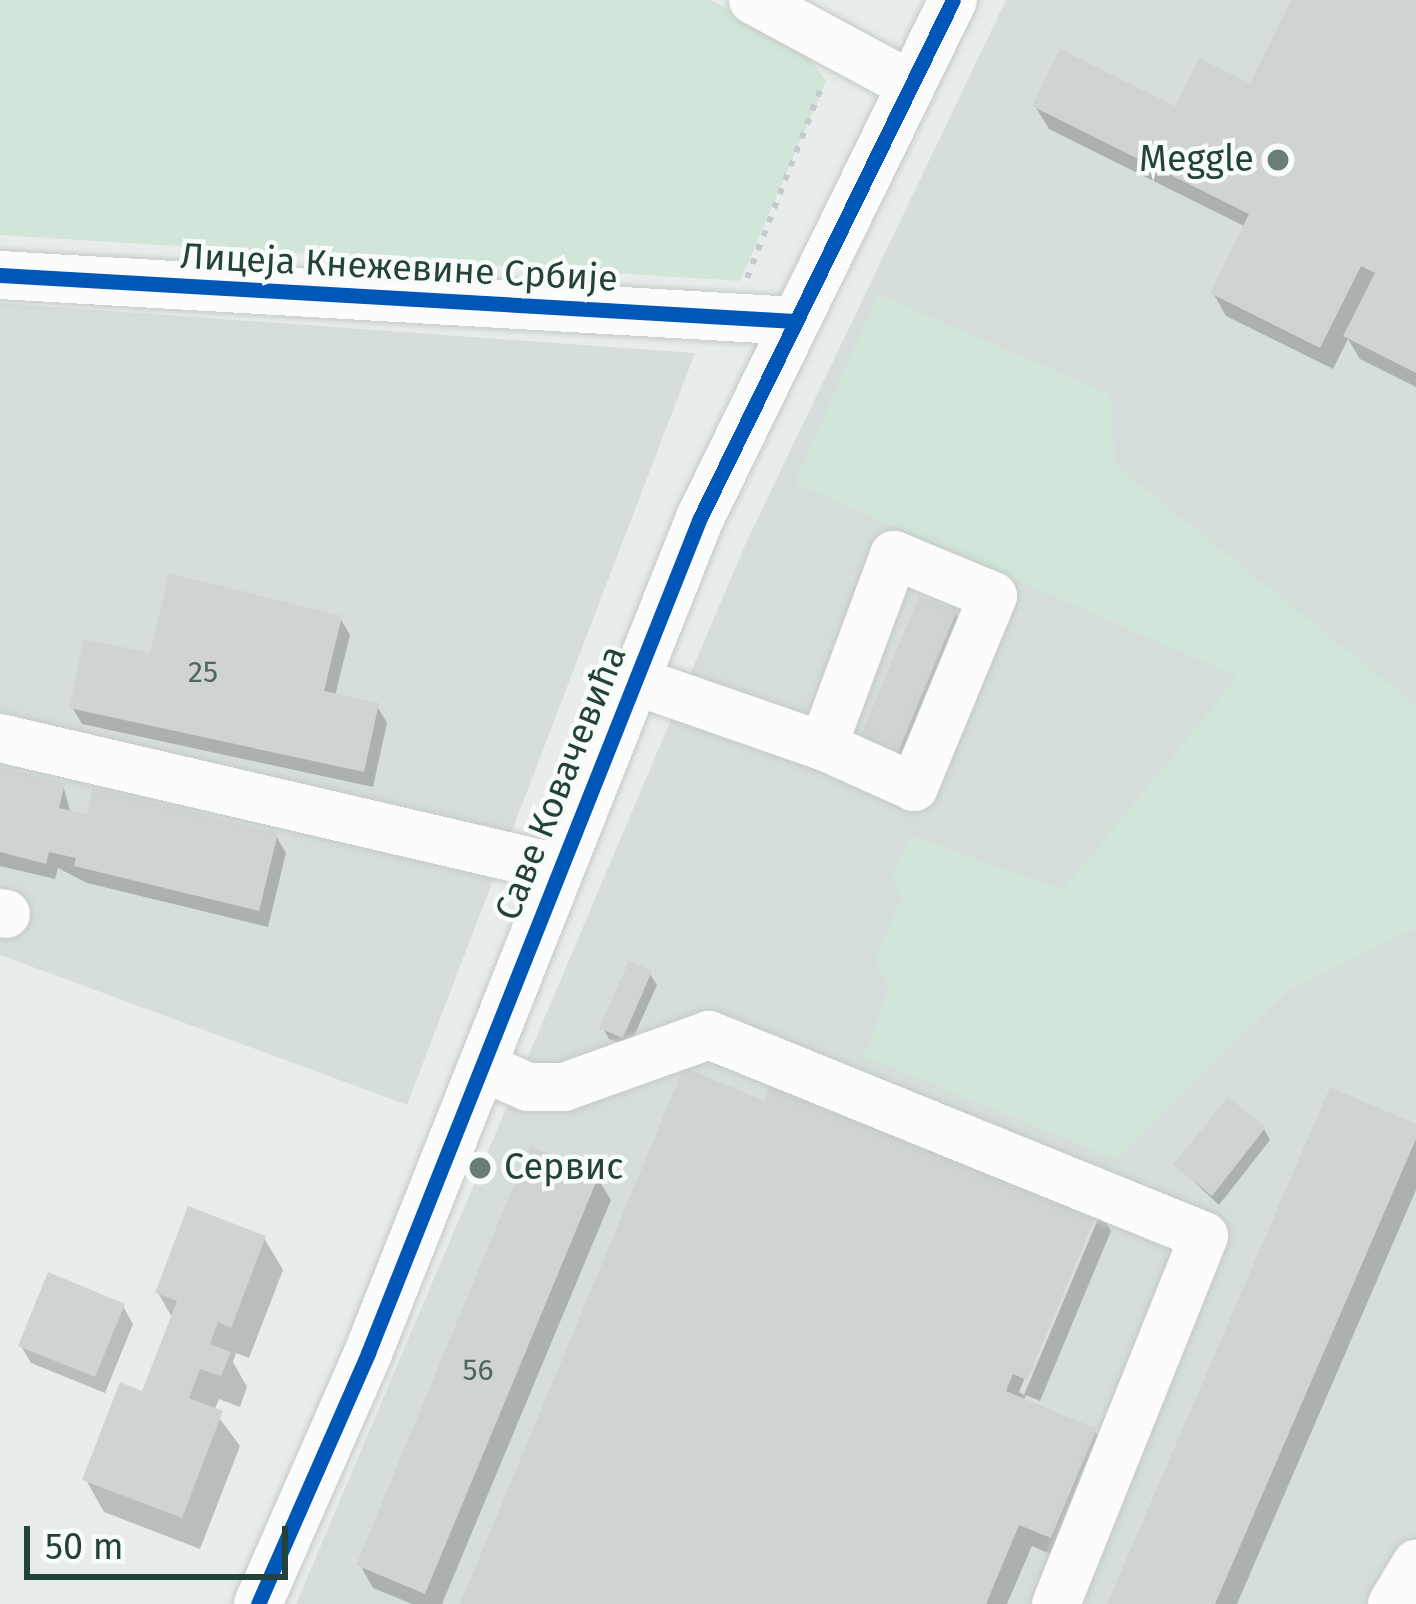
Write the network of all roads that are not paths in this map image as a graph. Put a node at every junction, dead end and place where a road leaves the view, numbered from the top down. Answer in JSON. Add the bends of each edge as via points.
{"nodes":[{"id":1,"x":753,"y":0,"type":"edge"},
{"id":2,"x":952,"y":0,"type":"edge"},
{"id":3,"x":909,"y":84,"type":"junction"},
{"id":4,"x":0,"y":275,"type":"edge"},
{"id":5,"x":795,"y":321,"type":"junction"},
{"id":6,"x":633,"y":680,"type":"junction"},
{"id":7,"x":0,"y":738,"type":"edge"},
{"id":8,"x":823,"y":746,"type":"junction"},
{"id":9,"x":558,"y":868,"type":"junction"},
{"id":10,"x":483,"y":1067,"type":"junction"},
{"id":11,"x":1416,"y":1564,"type":"edge"},
{"id":12,"x":258,"y":1604,"type":"edge"},
{"id":13,"x":1056,"y":1604,"type":"edge"},
{"id":14,"x":1393,"y":1604,"type":"edge"}],
"edges":[{"from":1,"to":3,"type":"street"},
{"from":2,"to":3,"type":"street","name":"Саве Ковачевића"},
{"from":3,"to":5,"type":"street","name":"Саве Ковачевића"},
{"from":4,"to":5,"type":"street","name":"Лицеја Кнежевине Србије"},
{"from":5,"to":6,"type":"street","name":"Саве Ковачевића"},
{"from":6,"to":8,"type":"street"},
{"from":6,"to":9,"type":"street","name":"Саве Ковачевића"},
{"from":7,"to":9,"type":"street"},
{"from":8,"to":8,"type":"street","via":[[914,787],[993,596],[894,555]]},
{"from":9,"to":10,"type":"street","name":"Саве Ковачевића"},
{"from":10,"to":12,"type":"street","name":"Саве Ковачевића"},
{"from":10,"to":13,"type":"street","via":[[528,1087],[564,1087],[709,1035],[1204,1236]]},
{"from":11,"to":14,"type":"street"}]}
